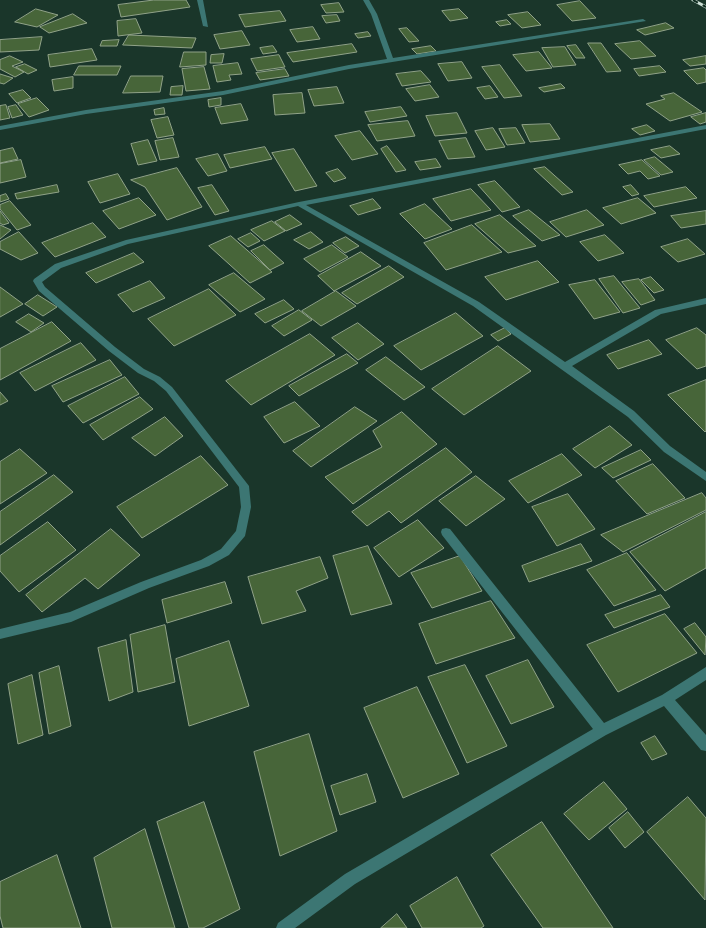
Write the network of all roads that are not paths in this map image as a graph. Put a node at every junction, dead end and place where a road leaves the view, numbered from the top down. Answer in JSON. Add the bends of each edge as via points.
{"nodes":[{"id":1,"x":200,"y":0,"type":"edge"},
{"id":2,"x":366,"y":0,"type":"edge"},
{"id":3,"x":643,"y":21,"type":"dead end"},
{"id":4,"x":206,"y":26,"type":"dead end"},
{"id":5,"x":391,"y":61,"type":"junction"},
{"id":6,"x":706,"y":127,"type":"edge"},
{"id":7,"x":0,"y":128,"type":"edge"},
{"id":8,"x":299,"y":204,"type":"junction"},
{"id":9,"x":706,"y":302,"type":"edge"},
{"id":10,"x":565,"y":366,"type":"junction"},
{"id":11,"x":706,"y":477,"type":"edge"},
{"id":12,"x":446,"y":532,"type":"dead end"},
{"id":13,"x":0,"y":634,"type":"edge"},
{"id":14,"x":706,"y":673,"type":"edge"},
{"id":15,"x":666,"y":699,"type":"junction"},
{"id":16,"x":602,"y":731,"type":"junction"},
{"id":17,"x":706,"y":745,"type":"edge"},
{"id":18,"x":283,"y":928,"type":"edge"}],
"edges":[{"from":1,"to":4,"type":"street"},
{"from":2,"to":5,"type":"street","via":[[374,14]]},
{"from":3,"to":5,"type":"street"},
{"from":5,"to":7,"type":"street","via":[[223,93],[86,112]]},
{"from":6,"to":8,"type":"street"},
{"from":8,"to":10,"type":"street","via":[[476,304]]},
{"from":8,"to":13,"type":"street","via":[[126,242],[58,266],[37,281],[42,289],[112,350],[169,389],[244,486],[246,507],[241,533],[225,552],[206,563],[71,617]]},
{"from":9,"to":10,"type":"street","via":[[658,312]]},
{"from":10,"to":11,"type":"street","via":[[631,414],[667,450]]},
{"from":12,"to":16,"type":"street"},
{"from":14,"to":15,"type":"street"},
{"from":15,"to":16,"type":"street"},
{"from":15,"to":17,"type":"street"},
{"from":16,"to":18,"type":"street","via":[[350,879]]}]}
